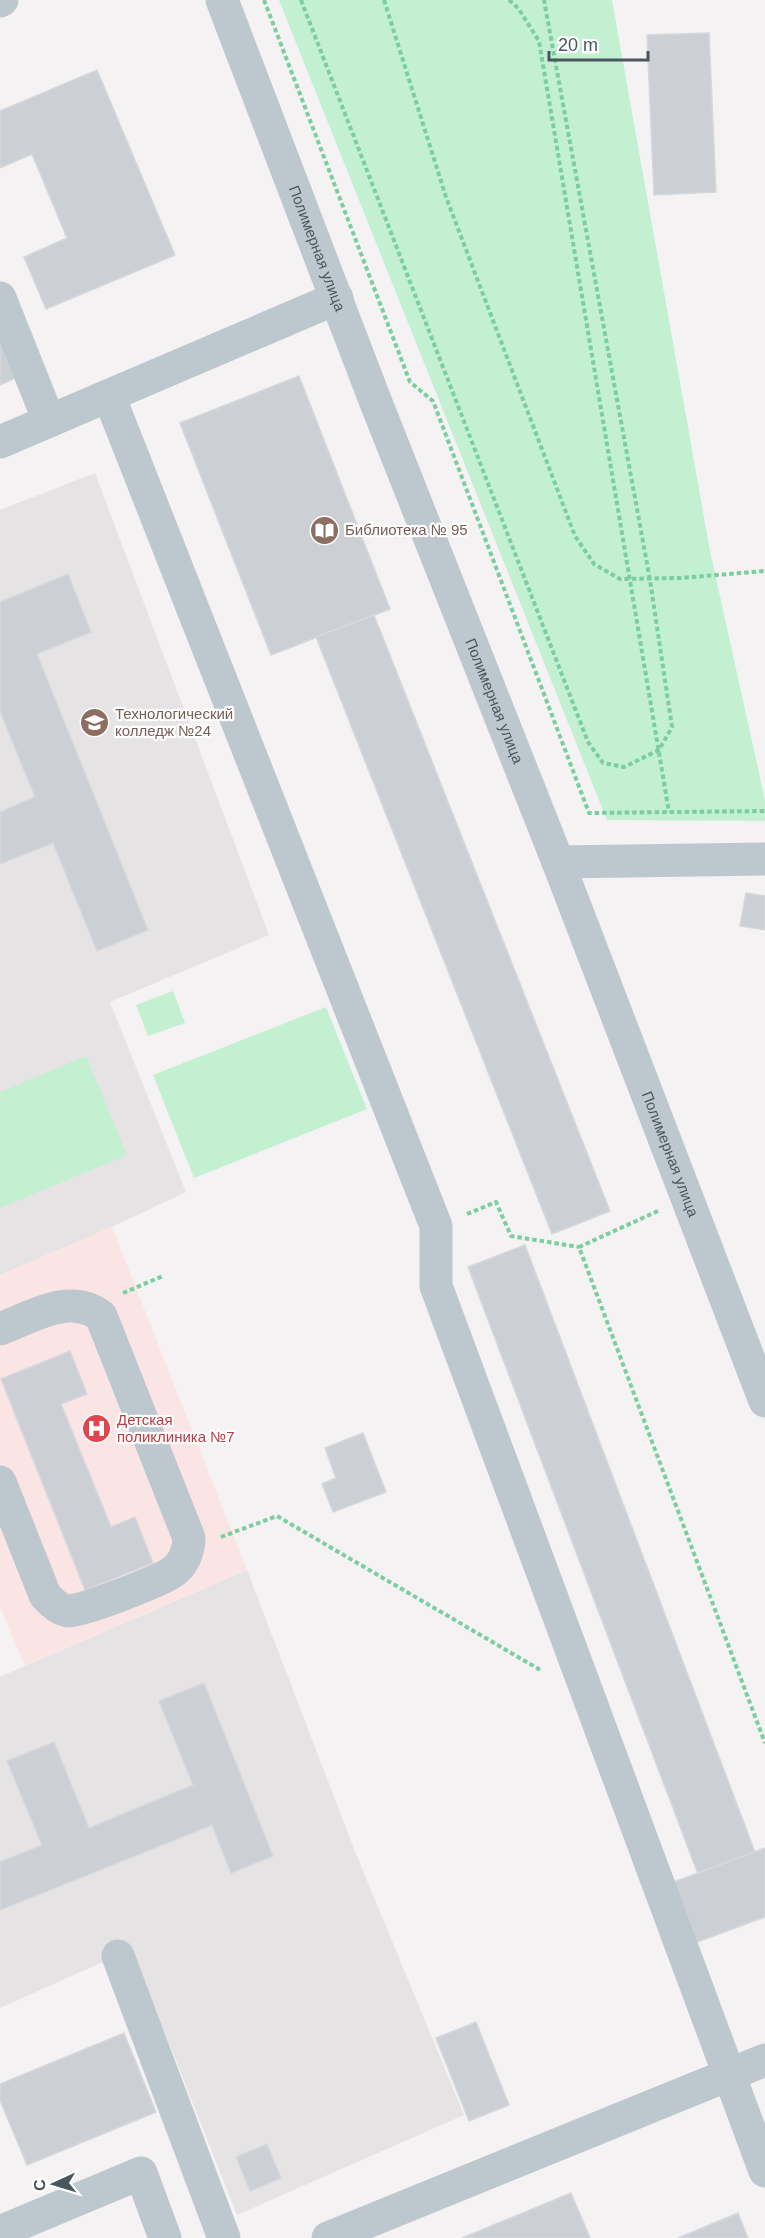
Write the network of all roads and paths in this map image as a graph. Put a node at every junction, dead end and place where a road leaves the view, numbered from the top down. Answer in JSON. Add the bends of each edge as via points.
{"nodes":[{"id":1,"x":222,"y":0,"type":"edge"},
{"id":2,"x":264,"y":0,"type":"edge"},
{"id":3,"x":301,"y":0,"type":"edge"},
{"id":4,"x":384,"y":0,"type":"edge"},
{"id":5,"x":510,"y":0,"type":"edge"},
{"id":6,"x":544,"y":0,"type":"edge"},
{"id":7,"x":0,"y":298,"type":"edge"},
{"id":8,"x":337,"y":298,"type":"junction"},
{"id":9,"x":109,"y":396,"type":"junction"},
{"id":10,"x":49,"y":422,"type":"junction"},
{"id":11,"x":0,"y":442,"type":"edge"},
{"id":12,"x":765,"y":571,"type":"edge"},
{"id":13,"x":630,"y":580,"type":"junction"},
{"id":14,"x":650,"y":580,"type":"junction"},
{"id":15,"x":659,"y":750,"type":"junction"},
{"id":16,"x":765,"y":811,"type":"edge"},
{"id":17,"x":669,"y":812,"type":"junction"},
{"id":18,"x":765,"y":859,"type":"edge"},
{"id":19,"x":558,"y":862,"type":"junction"},
{"id":20,"x":666,"y":1206,"type":"dead end"},
{"id":21,"x":436,"y":1226,"type":"junction"},
{"id":22,"x":579,"y":1247,"type":"junction"},
{"id":23,"x":0,"y":1329,"type":"edge"},
{"id":24,"x":765,"y":1401,"type":"edge"},
{"id":25,"x":0,"y":1482,"type":"edge"},
{"id":26,"x":189,"y":1549,"type":"junction"},
{"id":27,"x":589,"y":1698,"type":"junction"},
{"id":28,"x":765,"y":1743,"type":"edge"},
{"id":29,"x":118,"y":1956,"type":"dead end"},
{"id":30,"x":765,"y":2060,"type":"edge"},
{"id":31,"x":729,"y":2075,"type":"junction"},
{"id":32,"x":765,"y":2171,"type":"edge"},
{"id":33,"x":0,"y":2232,"type":"edge"},
{"id":34,"x":165,"y":2238,"type":"edge"},
{"id":35,"x":224,"y":2238,"type":"edge"},
{"id":36,"x":328,"y":2238,"type":"edge"}],
"edges":[{"from":1,"to":8,"type":"street","name":"Полимерная улица"},
{"from":2,"to":17,"type":"path","via":[[410,382],[433,401],[589,813]]},
{"from":3,"to":15,"type":"path","via":[[588,742],[603,763],[624,767]]},
{"from":4,"to":13,"type":"path","via":[[446,197],[575,536],[594,564],[620,579]]},
{"from":5,"to":13,"type":"path","via":[[538,41]]},
{"from":6,"to":14,"type":"path"},
{"from":7,"to":10,"type":"street"},
{"from":8,"to":9,"type":"street"},
{"from":8,"to":19,"type":"street","name":"Полимерная улица"},
{"from":9,"to":10,"type":"street"},
{"from":9,"to":21,"type":"street"},
{"from":10,"to":11,"type":"street"},
{"from":12,"to":14,"type":"path"},
{"from":13,"to":14,"type":"path"},
{"from":13,"to":15,"type":"path"},
{"from":14,"to":15,"type":"path","via":[[672,727]]},
{"from":15,"to":17,"type":"path"},
{"from":16,"to":17,"type":"path"},
{"from":18,"to":19,"type":"street"},
{"from":19,"to":24,"type":"street","name":"Полимерная улица"},
{"from":20,"to":22,"type":"path"},
{"from":21,"to":22,"type":"path","via":[[496,1202],[511,1236]]},
{"from":21,"to":27,"type":"street","via":[[436,1286]]},
{"from":22,"to":28,"type":"path"},
{"from":23,"to":26,"type":"street","via":[[71,1305],[88,1306],[101,1316],[189,1538]]},
{"from":25,"to":26,"type":"street","via":[[45,1595],[55,1606],[68,1611],[172,1573]]},
{"from":26,"to":27,"type":"path","via":[[277,1516]]},
{"from":27,"to":31,"type":"street"},
{"from":29,"to":35,"type":"street"},
{"from":30,"to":31,"type":"street"},
{"from":31,"to":32,"type":"street"},
{"from":31,"to":36,"type":"street"},
{"from":33,"to":34,"type":"street","via":[[141,2173]]}]}
